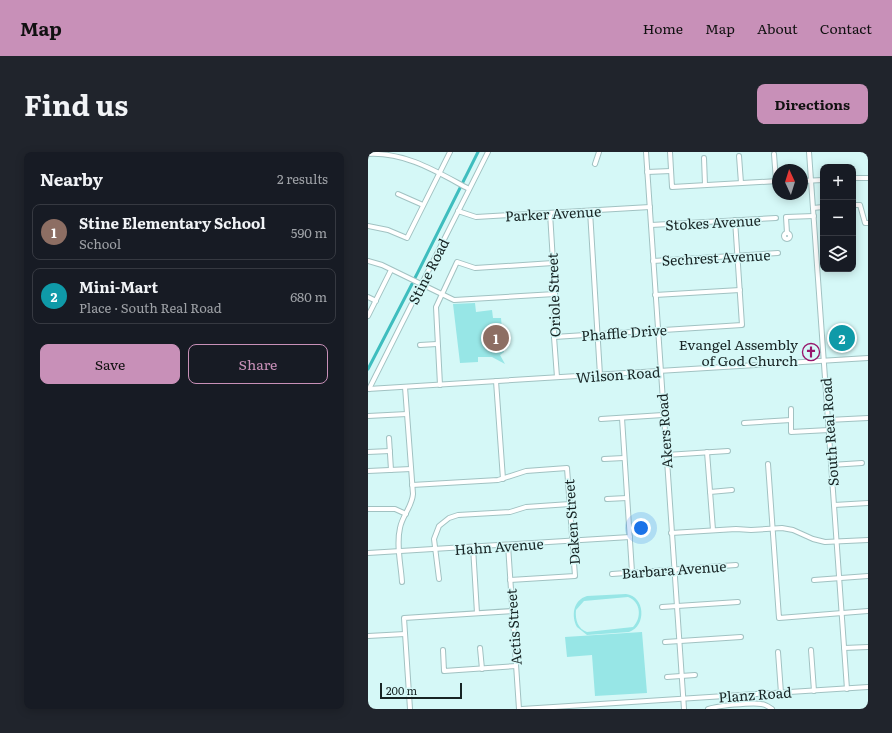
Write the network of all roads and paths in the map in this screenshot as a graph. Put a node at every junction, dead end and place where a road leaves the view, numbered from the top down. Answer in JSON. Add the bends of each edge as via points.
{"nodes":[{"id":1,"x":450,"y":152,"type":"edge"},
{"id":2,"x":488,"y":152,"type":"edge"},
{"id":3,"x":599,"y":152,"type":"edge"},
{"id":4,"x":646,"y":152,"type":"edge"},
{"id":5,"x":670,"y":152,"type":"edge"},
{"id":6,"x":809,"y":152,"type":"edge"},
{"id":7,"x":368,"y":154,"type":"edge"},
{"id":8,"x":774,"y":154,"type":"dead end"},
{"id":9,"x":739,"y":156,"type":"dead end"},
{"id":10,"x":704,"y":158,"type":"dead end"},
{"id":11,"x":595,"y":164,"type":"dead end"},
{"id":12,"x":775,"y":164,"type":"edge"},
{"id":13,"x":671,"y":171,"type":"junction"},
{"id":14,"x":647,"y":172,"type":"junction"},
{"id":15,"x":439,"y":174,"type":"junction"},
{"id":16,"x":856,"y":178,"type":"edge"},
{"id":17,"x":868,"y":178,"type":"edge"},
{"id":18,"x":820,"y":180,"type":"edge"},
{"id":19,"x":772,"y":181,"type":"edge"},
{"id":20,"x":811,"y":181,"type":"junction"},
{"id":21,"x":741,"y":183,"type":"junction"},
{"id":22,"x":706,"y":185,"type":"junction"},
{"id":23,"x":469,"y":189,"type":"junction"},
{"id":24,"x":398,"y":194,"type":"dead end"},
{"id":25,"x":856,"y":205,"type":"edge"},
{"id":26,"x":423,"y":206,"type":"junction"},
{"id":27,"x":650,"y":207,"type":"junction"},
{"id":28,"x":820,"y":207,"type":"edge"},
{"id":29,"x":813,"y":208,"type":"junction"},
{"id":30,"x":458,"y":211,"type":"junction"},
{"id":31,"x":590,"y":211,"type":"junction"},
{"id":32,"x":550,"y":213,"type":"junction"},
{"id":33,"x":814,"y":216,"type":"junction"},
{"id":34,"x":776,"y":218,"type":"dead end"},
{"id":35,"x":735,"y":220,"type":"junction"},
{"id":36,"x":868,"y":223,"type":"edge"},
{"id":37,"x":651,"y":225,"type":"junction"},
{"id":38,"x":368,"y":226,"type":"edge"},
{"id":39,"x":787,"y":233,"type":"dead end"},
{"id":40,"x":778,"y":253,"type":"dead end"},
{"id":41,"x":738,"y":256,"type":"junction"},
{"id":42,"x":368,"y":261,"type":"edge"},
{"id":43,"x":653,"y":261,"type":"junction"},
{"id":44,"x":553,"y":263,"type":"junction"},
{"id":45,"x":391,"y":270,"type":"junction"},
{"id":46,"x":421,"y":285,"type":"junction"},
{"id":47,"x":740,"y":290,"type":"junction"},
{"id":48,"x":441,"y":294,"type":"junction"},
{"id":49,"x":555,"y":294,"type":"junction"},
{"id":50,"x":655,"y":295,"type":"junction"},
{"id":51,"x":368,"y":297,"type":"edge"},
{"id":52,"x":376,"y":301,"type":"junction"},
{"id":53,"x":368,"y":316,"type":"edge"},
{"id":54,"x":657,"y":330,"type":"junction"},
{"id":55,"x":598,"y":334,"type":"junction"},
{"id":56,"x":554,"y":337,"type":"junction"},
{"id":57,"x":437,"y":344,"type":"junction"},
{"id":58,"x":420,"y":345,"type":"dead end"},
{"id":59,"x":868,"y":358,"type":"edge"},
{"id":60,"x":824,"y":361,"type":"junction"},
{"id":61,"x":660,"y":371,"type":"junction"},
{"id":62,"x":600,"y":375,"type":"junction"},
{"id":63,"x":557,"y":377,"type":"junction"},
{"id":64,"x":496,"y":381,"type":"junction"},
{"id":65,"x":440,"y":385,"type":"junction"},
{"id":66,"x":406,"y":387,"type":"junction"},
{"id":67,"x":368,"y":390,"type":"edge"},
{"id":68,"x":791,"y":409,"type":"dead end"},
{"id":69,"x":407,"y":414,"type":"junction"},
{"id":70,"x":663,"y":415,"type":"junction"},
{"id":71,"x":368,"y":416,"type":"edge"},
{"id":72,"x":622,"y":418,"type":"junction"},
{"id":73,"x":868,"y":418,"type":"edge"},
{"id":74,"x":601,"y":419,"type":"dead end"},
{"id":75,"x":791,"y":420,"type":"junction"},
{"id":76,"x":828,"y":420,"type":"junction"},
{"id":77,"x":744,"y":423,"type":"dead end"},
{"id":78,"x":828,"y":430,"type":"junction"},
{"id":79,"x":389,"y":438,"type":"dead end"},
{"id":80,"x":390,"y":451,"type":"junction"},
{"id":81,"x":728,"y":451,"type":"dead end"},
{"id":82,"x":368,"y":452,"type":"edge"},
{"id":83,"x":707,"y":452,"type":"junction"},
{"id":84,"x":666,"y":455,"type":"junction"},
{"id":85,"x":624,"y":458,"type":"junction"},
{"id":86,"x":604,"y":459,"type":"dead end"},
{"id":87,"x":862,"y":463,"type":"dead end"},
{"id":88,"x":768,"y":464,"type":"dead end"},
{"id":89,"x":831,"y":465,"type":"junction"},
{"id":90,"x":411,"y":469,"type":"junction"},
{"id":91,"x":391,"y":470,"type":"junction"},
{"id":92,"x":368,"y":471,"type":"edge"},
{"id":93,"x":503,"y":479,"type":"junction"},
{"id":94,"x":412,"y":485,"type":"junction"},
{"id":95,"x":732,"y":490,"type":"dead end"},
{"id":96,"x":710,"y":492,"type":"junction"},
{"id":97,"x":627,"y":498,"type":"junction"},
{"id":98,"x":607,"y":499,"type":"dead end"},
{"id":99,"x":868,"y":503,"type":"edge"},
{"id":100,"x":570,"y":504,"type":"junction"},
{"id":101,"x":834,"y":505,"type":"junction"},
{"id":102,"x":368,"y":509,"type":"edge"},
{"id":103,"x":406,"y":514,"type":"junction"},
{"id":104,"x":773,"y":529,"type":"junction"},
{"id":105,"x":713,"y":530,"type":"junction"},
{"id":106,"x":671,"y":533,"type":"junction"},
{"id":107,"x":630,"y":537,"type":"junction"},
{"id":108,"x":868,"y":540,"type":"edge"},
{"id":109,"x":572,"y":541,"type":"junction"},
{"id":110,"x":836,"y":542,"type":"junction"},
{"id":111,"x":508,"y":545,"type":"junction"},
{"id":112,"x":472,"y":547,"type":"junction"},
{"id":113,"x":435,"y":550,"type":"junction"},
{"id":114,"x":400,"y":552,"type":"junction"},
{"id":115,"x":368,"y":553,"type":"edge"},
{"id":116,"x":736,"y":565,"type":"dead end"},
{"id":117,"x":674,"y":569,"type":"junction"},
{"id":118,"x":632,"y":572,"type":"junction"},
{"id":119,"x":612,"y":574,"type":"dead end"},
{"id":120,"x":868,"y":576,"type":"edge"},
{"id":121,"x":839,"y":578,"type":"junction"},
{"id":122,"x":439,"y":579,"type":"dead end"},
{"id":123,"x":510,"y":580,"type":"junction"},
{"id":124,"x":814,"y":580,"type":"dead end"},
{"id":125,"x":402,"y":582,"type":"dead end"},
{"id":126,"x":738,"y":602,"type":"dead end"},
{"id":127,"x":676,"y":606,"type":"junction"},
{"id":128,"x":662,"y":607,"type":"dead end"},
{"id":129,"x":512,"y":611,"type":"junction"},
{"id":130,"x":868,"y":611,"type":"edge"},
{"id":131,"x":477,"y":613,"type":"junction"},
{"id":132,"x":841,"y":613,"type":"junction"},
{"id":133,"x":405,"y":634,"type":"junction"},
{"id":134,"x":368,"y":636,"type":"edge"},
{"id":135,"x":741,"y":637,"type":"dead end"},
{"id":136,"x":679,"y":641,"type":"junction"},
{"id":137,"x":665,"y":642,"type":"dead end"},
{"id":138,"x":868,"y":647,"type":"edge"},
{"id":139,"x":480,"y":648,"type":"dead end"},
{"id":140,"x":844,"y":648,"type":"junction"},
{"id":141,"x":443,"y":650,"type":"dead end"},
{"id":142,"x":811,"y":650,"type":"dead end"},
{"id":143,"x":778,"y":652,"type":"dead end"},
{"id":144,"x":516,"y":666,"type":"junction"},
{"id":145,"x":482,"y":669,"type":"junction"},
{"id":146,"x":695,"y":675,"type":"dead end"},
{"id":147,"x":681,"y":676,"type":"junction"},
{"id":148,"x":667,"y":677,"type":"dead end"},
{"id":149,"x":868,"y":687,"type":"edge"},
{"id":150,"x":847,"y":689,"type":"junction"},
{"id":151,"x":814,"y":691,"type":"junction"},
{"id":152,"x":781,"y":693,"type":"junction"},
{"id":153,"x":683,"y":699,"type":"junction"},
{"id":154,"x":623,"y":703,"type":"junction"},
{"id":155,"x":410,"y":709,"type":"edge"},
{"id":156,"x":521,"y":709,"type":"edge"},
{"id":157,"x":624,"y":709,"type":"edge"},
{"id":158,"x":684,"y":709,"type":"edge"},
{"id":159,"x":708,"y":709,"type":"edge"},
{"id":160,"x":772,"y":709,"type":"edge"}],
"edges":[{"from":1,"to":15,"type":"street"},
{"from":2,"to":23,"type":"street","name":"Stine Road"},
{"from":3,"to":11,"type":"street"},
{"from":4,"to":14,"type":"street","name":"Akers Road"},
{"from":5,"to":13,"type":"street"},
{"from":6,"to":20,"type":"street","name":"South Real Road"},
{"from":7,"to":15,"type":"street","via":[[400,156]]},
{"from":8,"to":12,"type":"street"},
{"from":9,"to":21,"type":"street"},
{"from":10,"to":22,"type":"street"},
{"from":13,"to":14,"type":"street"},
{"from":13,"to":22,"type":"street","via":[[672,187]]},
{"from":14,"to":27,"type":"street","name":"Akers Road"},
{"from":15,"to":23,"type":"street"},
{"from":15,"to":26,"type":"street"},
{"from":16,"to":17,"type":"street"},
{"from":18,"to":20,"type":"street"},
{"from":19,"to":21,"type":"street"},
{"from":20,"to":29,"type":"street","name":"South Real Road"},
{"from":21,"to":22,"type":"street"},
{"from":23,"to":30,"type":"street","name":"Stine Road"},
{"from":24,"to":26,"type":"street"},
{"from":25,"to":36,"type":"street","via":[[860,205],[862,219]]},
{"from":26,"to":38,"type":"street","via":[[407,238],[388,230]]},
{"from":27,"to":31,"type":"street","name":"Parker Avenue"},
{"from":27,"to":37,"type":"street","name":"Akers Road"},
{"from":28,"to":29,"type":"street"},
{"from":29,"to":33,"type":"street","name":"South Real Road"},
{"from":30,"to":32,"type":"street","name":"Parker Avenue","via":[[476,217]]},
{"from":30,"to":46,"type":"street","name":"Stine Road"},
{"from":31,"to":32,"type":"street","name":"Parker Avenue"},
{"from":31,"to":55,"type":"street"},
{"from":32,"to":44,"type":"street","name":"Oriole Street"},
{"from":33,"to":39,"type":"street","via":[[786,217]]},
{"from":33,"to":60,"type":"street","name":"South Real Road"},
{"from":34,"to":35,"type":"street","name":"Stokes Avenue"},
{"from":35,"to":37,"type":"street","name":"Stokes Avenue"},
{"from":35,"to":41,"type":"street"},
{"from":37,"to":43,"type":"street","name":"Akers Road"},
{"from":40,"to":41,"type":"street","name":"Sechrest Avenue"},
{"from":41,"to":43,"type":"street","name":"Sechrest Avenue"},
{"from":41,"to":47,"type":"street"},
{"from":42,"to":45,"type":"street"},
{"from":43,"to":50,"type":"street","name":"Akers Road"},
{"from":44,"to":48,"type":"street","via":[[475,268],[457,262]]},
{"from":44,"to":49,"type":"street","name":"Oriole Street"},
{"from":45,"to":46,"type":"street"},
{"from":45,"to":52,"type":"street"},
{"from":46,"to":48,"type":"street"},
{"from":46,"to":67,"type":"street","name":"Stine Road"},
{"from":47,"to":50,"type":"street"},
{"from":47,"to":54,"type":"street","name":"Phaffle Drive","via":[[742,325]]},
{"from":48,"to":49,"type":"street","via":[[458,300]]},
{"from":48,"to":57,"type":"street","via":[[435,311]]},
{"from":49,"to":56,"type":"street","name":"Oriole Street"},
{"from":50,"to":54,"type":"street","name":"Akers Road"},
{"from":51,"to":52,"type":"street"},
{"from":52,"to":53,"type":"street"},
{"from":54,"to":55,"type":"street","name":"Phaffle Drive"},
{"from":54,"to":61,"type":"street","name":"Akers Road"},
{"from":55,"to":56,"type":"street","name":"Phaffle Drive"},
{"from":55,"to":62,"type":"street"},
{"from":56,"to":63,"type":"street","name":"Oriole Street"},
{"from":57,"to":58,"type":"street"},
{"from":57,"to":65,"type":"street"},
{"from":59,"to":60,"type":"street","name":"Wilson Road"},
{"from":60,"to":61,"type":"street","name":"Wilson Road"},
{"from":60,"to":76,"type":"street","name":"South Real Road"},
{"from":61,"to":62,"type":"street","name":"Wilson Road"},
{"from":61,"to":70,"type":"street","name":"Akers Road"},
{"from":62,"to":63,"type":"street","name":"Wilson Road"},
{"from":63,"to":64,"type":"street","name":"Wilson Road"},
{"from":64,"to":65,"type":"street","name":"Wilson Road"},
{"from":64,"to":93,"type":"street"},
{"from":65,"to":66,"type":"street","name":"Wilson Road"},
{"from":66,"to":67,"type":"street","name":"Wilson Road"},
{"from":66,"to":69,"type":"street"},
{"from":68,"to":75,"type":"street"},
{"from":69,"to":71,"type":"street"},
{"from":69,"to":90,"type":"street"},
{"from":70,"to":72,"type":"street"},
{"from":70,"to":84,"type":"street","name":"Akers Road"},
{"from":72,"to":74,"type":"street"},
{"from":72,"to":85,"type":"street"},
{"from":73,"to":76,"type":"street"},
{"from":75,"to":77,"type":"street"},
{"from":75,"to":78,"type":"street","via":[[791,432]]},
{"from":76,"to":78,"type":"street","name":"South Real Road"},
{"from":78,"to":89,"type":"street","name":"South Real Road"},
{"from":79,"to":80,"type":"street"},
{"from":80,"to":82,"type":"street"},
{"from":80,"to":91,"type":"street"},
{"from":81,"to":83,"type":"street"},
{"from":83,"to":84,"type":"street"},
{"from":83,"to":96,"type":"street"},
{"from":84,"to":106,"type":"street","name":"Akers Road"},
{"from":85,"to":86,"type":"street"},
{"from":85,"to":97,"type":"street"},
{"from":87,"to":89,"type":"street"},
{"from":88,"to":104,"type":"street"},
{"from":89,"to":101,"type":"street","name":"South Real Road"},
{"from":90,"to":91,"type":"street"},
{"from":90,"to":94,"type":"street"},
{"from":91,"to":92,"type":"street"},
{"from":93,"to":94,"type":"street"},
{"from":93,"to":100,"type":"street","name":"Daken Street","via":[[522,472],[567,468]]},
{"from":94,"to":103,"type":"street","via":[[412,503]]},
{"from":95,"to":96,"type":"street"},
{"from":96,"to":105,"type":"street"},
{"from":97,"to":98,"type":"street"},
{"from":97,"to":107,"type":"street"},
{"from":99,"to":101,"type":"street"},
{"from":100,"to":109,"type":"street","name":"Daken Street"},
{"from":100,"to":113,"type":"street","via":[[453,516],[437,530],[434,539]]},
{"from":101,"to":110,"type":"street","name":"South Real Road"},
{"from":102,"to":103,"type":"street","via":[[395,509]]},
{"from":103,"to":114,"type":"street","via":[[399,532]]},
{"from":104,"to":105,"type":"street"},
{"from":104,"to":110,"type":"street","via":[[788,529],[813,540]]},
{"from":104,"to":132,"type":"street","via":[[779,618]]},
{"from":105,"to":106,"type":"street"},
{"from":106,"to":117,"type":"street","name":"Akers Road"},
{"from":107,"to":109,"type":"street","name":"Hahn Avenue"},
{"from":107,"to":118,"type":"street"},
{"from":108,"to":110,"type":"street"},
{"from":109,"to":111,"type":"street","name":"Hahn Avenue"},
{"from":109,"to":123,"type":"street","name":"Daken Street","via":[[575,576]]},
{"from":110,"to":121,"type":"street","name":"South Real Road"},
{"from":111,"to":112,"type":"street","name":"Hahn Avenue"},
{"from":111,"to":123,"type":"street","name":"Actis Street"},
{"from":112,"to":113,"type":"street","name":"Hahn Avenue"},
{"from":112,"to":131,"type":"street"},
{"from":113,"to":114,"type":"street","name":"Hahn Avenue"},
{"from":113,"to":122,"type":"street"},
{"from":114,"to":115,"type":"street","name":"Hahn Avenue"},
{"from":114,"to":125,"type":"street"},
{"from":116,"to":117,"type":"street","name":"Barbara Avenue"},
{"from":117,"to":118,"type":"street","name":"Barbara Avenue"},
{"from":117,"to":127,"type":"street","name":"Akers Road"},
{"from":118,"to":119,"type":"street","name":"Barbara Avenue"},
{"from":120,"to":121,"type":"street"},
{"from":121,"to":124,"type":"street"},
{"from":121,"to":132,"type":"street","name":"South Real Road"},
{"from":123,"to":129,"type":"street","name":"Actis Street"},
{"from":126,"to":127,"type":"street"},
{"from":127,"to":128,"type":"street"},
{"from":127,"to":136,"type":"street","name":"Akers Road"},
{"from":129,"to":131,"type":"street"},
{"from":129,"to":144,"type":"street","name":"Actis Street"},
{"from":130,"to":132,"type":"street"},
{"from":131,"to":133,"type":"street","via":[[404,618]]},
{"from":132,"to":140,"type":"street","name":"South Real Road"},
{"from":133,"to":134,"type":"street"},
{"from":133,"to":155,"type":"street"},
{"from":135,"to":136,"type":"street"},
{"from":136,"to":137,"type":"street"},
{"from":136,"to":147,"type":"street","name":"Akers Road"},
{"from":138,"to":140,"type":"street"},
{"from":139,"to":145,"type":"street"},
{"from":140,"to":150,"type":"street","name":"South Real Road"},
{"from":141,"to":145,"type":"street","via":[[444,671]]},
{"from":142,"to":151,"type":"street"},
{"from":143,"to":152,"type":"street"},
{"from":144,"to":145,"type":"street"},
{"from":144,"to":156,"type":"street","name":"Actis Street"},
{"from":146,"to":147,"type":"street"},
{"from":147,"to":148,"type":"street"},
{"from":147,"to":153,"type":"street","name":"Akers Road"},
{"from":149,"to":150,"type":"street","name":"Planz Road"},
{"from":150,"to":151,"type":"street","name":"Planz Road"},
{"from":151,"to":152,"type":"street","name":"Planz Road"},
{"from":152,"to":153,"type":"street","name":"Planz Road"},
{"from":153,"to":154,"type":"street","name":"Planz Road"},
{"from":153,"to":158,"type":"street","name":"Akers Road"},
{"from":154,"to":156,"type":"street","name":"Planz Road"},
{"from":154,"to":157,"type":"street"},
{"from":159,"to":160,"type":"street","via":[[716,706],[757,703]]}]}
